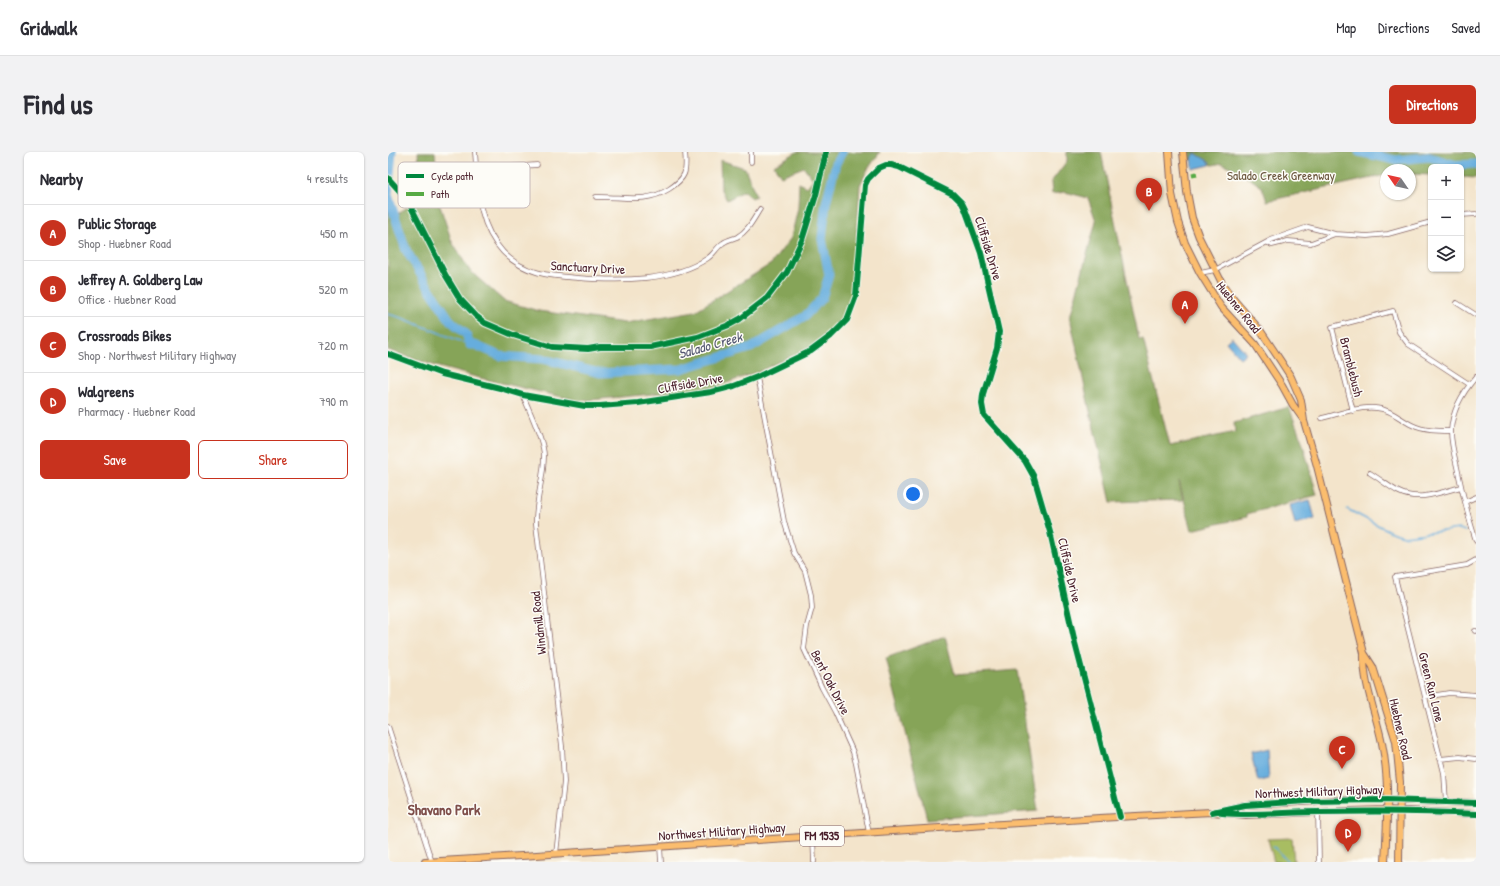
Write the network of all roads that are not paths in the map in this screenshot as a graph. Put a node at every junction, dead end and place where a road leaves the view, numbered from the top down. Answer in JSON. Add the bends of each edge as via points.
{"nodes":[{"id":1,"x":475,"y":152,"type":"edge"},
{"id":2,"x":685,"y":152,"type":"edge"},
{"id":3,"x":751,"y":152,"type":"edge"},
{"id":4,"x":1169,"y":152,"type":"edge"},
{"id":5,"x":1183,"y":152,"type":"edge"},
{"id":6,"x":476,"y":162,"type":"edge"},
{"id":7,"x":751,"y":162,"type":"dead end"},
{"id":8,"x":537,"y":164,"type":"dead end"},
{"id":9,"x":530,"y":165,"type":"edge"},
{"id":10,"x":596,"y":197,"type":"dead end"},
{"id":11,"x":480,"y":208,"type":"edge"},
{"id":12,"x":760,"y":209,"type":"dead end"},
{"id":13,"x":1476,"y":214,"type":"edge"},
{"id":14,"x":1464,"y":215,"type":"edge"},
{"id":15,"x":1428,"y":223,"type":"edge"},
{"id":16,"x":1335,"y":234,"type":"junction"},
{"id":17,"x":1268,"y":243,"type":"junction"},
{"id":18,"x":1215,"y":270,"type":"junction"},
{"id":19,"x":1200,"y":273,"type":"junction"},
{"id":20,"x":1457,"y":303,"type":"dead end"},
{"id":21,"x":1476,"y":315,"type":"edge"},
{"id":22,"x":1275,"y":352,"type":"junction"},
{"id":23,"x":388,"y":354,"type":"edge"},
{"id":24,"x":1265,"y":360,"type":"junction"},
{"id":25,"x":1476,"y":376,"type":"edge"},
{"id":26,"x":757,"y":377,"type":"junction"},
{"id":27,"x":1469,"y":384,"type":"junction"},
{"id":28,"x":523,"y":395,"type":"junction"},
{"id":29,"x":1352,"y":411,"type":"junction"},
{"id":30,"x":1322,"y":418,"type":"dead end"},
{"id":31,"x":1304,"y":421,"type":"junction"},
{"id":32,"x":1451,"y":431,"type":"junction"},
{"id":33,"x":1370,"y":473,"type":"dead end"},
{"id":34,"x":1461,"y":487,"type":"junction"},
{"id":35,"x":1476,"y":497,"type":"edge"},
{"id":36,"x":1465,"y":502,"type":"junction"},
{"id":37,"x":1476,"y":541,"type":"edge"},
{"id":38,"x":1476,"y":560,"type":"edge"},
{"id":39,"x":1364,"y":653,"type":"junction"},
{"id":40,"x":1381,"y":692,"type":"junction"},
{"id":41,"x":1476,"y":695,"type":"edge"},
{"id":42,"x":1370,"y":696,"type":"junction"},
{"id":43,"x":1425,"y":697,"type":"junction"},
{"id":44,"x":388,"y":726,"type":"edge"},
{"id":45,"x":1440,"y":759,"type":"junction"},
{"id":46,"x":1476,"y":759,"type":"edge"},
{"id":47,"x":1387,"y":800,"type":"junction"},
{"id":48,"x":1400,"y":800,"type":"junction"},
{"id":49,"x":1446,"y":802,"type":"junction"},
{"id":50,"x":1476,"y":803,"type":"edge"},
{"id":51,"x":1386,"y":810,"type":"junction"},
{"id":52,"x":1399,"y":811,"type":"junction"},
{"id":53,"x":1212,"y":812,"type":"junction"},
{"id":54,"x":1318,"y":812,"type":"junction"},
{"id":55,"x":1476,"y":814,"type":"edge"},
{"id":56,"x":1120,"y":817,"type":"junction"},
{"id":57,"x":869,"y":833,"type":"junction"},
{"id":58,"x":813,"y":836,"type":"junction"},
{"id":59,"x":1386,"y":844,"type":"junction"},
{"id":60,"x":660,"y":846,"type":"junction"},
{"id":61,"x":556,"y":854,"type":"junction"},
{"id":62,"x":425,"y":862,"type":"edge"},
{"id":63,"x":432,"y":862,"type":"edge"},
{"id":64,"x":661,"y":862,"type":"edge"},
{"id":65,"x":814,"y":862,"type":"edge"},
{"id":66,"x":1318,"y":862,"type":"edge"},
{"id":67,"x":1385,"y":862,"type":"edge"},
{"id":68,"x":1389,"y":862,"type":"edge"},
{"id":69,"x":1399,"y":862,"type":"edge"}],
"edges":[{"from":1,"to":6,"type":"street","name":"Sanctuary Drive"},
{"from":2,"to":10,"type":"street","via":[[683,177],[660,194],[643,198]]},
{"from":3,"to":7,"type":"street"},
{"from":4,"to":19,"type":"main road","name":"Huebner Road","via":[[1172,194],[1178,222]]},
{"from":5,"to":18,"type":"main road","name":"Huebner Road","via":[[1192,218]]},
{"from":8,"to":9,"type":"street"},
{"from":11,"to":12,"type":"street","name":"Sanctuary Drive","via":[[498,245],[524,268],[551,276],[618,280],[672,273],[708,259],[723,242],[737,237],[746,230]]},
{"from":13,"to":14,"type":"street"},
{"from":15,"to":16,"type":"street","via":[[1378,236]]},
{"from":16,"to":17,"type":"street","via":[[1312,243]]},
{"from":16,"to":17,"type":"street","via":[[1308,227]]},
{"from":17,"to":18,"type":"street"},
{"from":18,"to":19,"type":"street"},
{"from":18,"to":22,"type":"main road","name":"Huebner Road","via":[[1234,300]]},
{"from":19,"to":24,"type":"main road","name":"Huebner Road","via":[[1221,307]]},
{"from":20,"to":21,"type":"street"},
{"from":22,"to":24,"type":"main road"},
{"from":22,"to":31,"type":"main road","name":"Huebner Road","via":[[1291,377],[1301,400]]},
{"from":23,"to":28,"type":"street","name":"Cliffside Drive","via":[[442,374]]},
{"from":24,"to":31,"type":"main road","name":"Huebner Road"},
{"from":25,"to":27,"type":"street"},
{"from":26,"to":28,"type":"street","name":"Cliffside Drive","via":[[710,392],[613,406],[585,406]]},
{"from":26,"to":56,"type":"street","name":"Cliffside Drive","via":[[811,351],[847,320],[856,296],[865,185],[879,168],[886,165],[899,167],[953,194],[962,203],[981,253],[999,332],[997,348],[983,394],[984,415],[1025,461],[1036,484]]},
{"from":26,"to":57,"type":"street","name":"Bent Oak Drive","via":[[784,522],[794,553],[805,571],[812,595],[804,649],[853,752]]},
{"from":27,"to":29,"type":"street","name":"Bramblebush","via":[[1408,344],[1399,332],[1393,311],[1332,327]]},
{"from":27,"to":32,"type":"street","via":[[1457,405]]},
{"from":28,"to":61,"type":"street","name":"Windmill Road","via":[[542,444],[544,456],[536,524],[564,782]]},
{"from":29,"to":30,"type":"street"},
{"from":29,"to":32,"type":"street","via":[[1377,408],[1391,412],[1416,427]]},
{"from":31,"to":39,"type":"main road","name":"Huebner Road"},
{"from":32,"to":34,"type":"street"},
{"from":33,"to":34,"type":"street","via":[[1408,496],[1426,496]]},
{"from":34,"to":36,"type":"street"},
{"from":35,"to":36,"type":"street"},
{"from":36,"to":37,"type":"street"},
{"from":38,"to":43,"type":"street","name":"Green Run Lane","via":[[1467,565],[1395,577]]},
{"from":39,"to":40,"type":"main road","name":"Huebner Road","via":[[1373,667]]},
{"from":39,"to":42,"type":"main road","name":"Huebner Road","via":[[1364,670]]},
{"from":40,"to":42,"type":"main road"},
{"from":40,"to":48,"type":"main road","name":"Huebner Road","via":[[1396,741]]},
{"from":41,"to":43,"type":"street","via":[[1449,693]]},
{"from":42,"to":47,"type":"main road","name":"Huebner Road","via":[[1382,743]]},
{"from":43,"to":45,"type":"street","name":"Green Run Lane"},
{"from":44,"to":63,"type":"street"},
{"from":45,"to":46,"type":"street"},
{"from":45,"to":49,"type":"street","name":"Green Run Lane","via":[[1445,778]]},
{"from":47,"to":48,"type":"main road","name":"Northwest Military Highway","number":"FM 1535"},
{"from":47,"to":51,"type":"main road","name":"Huebner Road"},
{"from":47,"to":53,"type":"main road","name":"Northwest Military Highway","number":"FM 1535","via":[[1245,805]]},
{"from":48,"to":49,"type":"main road","name":"Northwest Military Highway","number":"FM 1535"},
{"from":48,"to":52,"type":"main road","name":"Huebner Road"},
{"from":49,"to":50,"type":"main road","name":"Northwest Military Highway","number":"FM 1535"},
{"from":51,"to":52,"type":"main road","name":"Northwest Military Highway","number":"FM 1535"},
{"from":51,"to":54,"type":"main road","name":"Northwest Military Highway","number":"FM 1535"},
{"from":51,"to":59,"type":"main road","name":"Huebner Road"},
{"from":52,"to":55,"type":"main road","name":"Northwest Military Highway","number":"FM 1535"},
{"from":52,"to":69,"type":"main road","name":"Huebner Road"},
{"from":53,"to":54,"type":"main road","name":"Northwest Military Highway","number":"FM 1535","via":[[1246,815]]},
{"from":53,"to":56,"type":"main road","name":"Northwest Military Highway","number":"FM 1535"},
{"from":54,"to":66,"type":"street"},
{"from":56,"to":57,"type":"main road","name":"Northwest Military Highway","number":"FM 1535"},
{"from":57,"to":58,"type":"main road","name":"Northwest Military Highway","number":"FM 1535"},
{"from":58,"to":60,"type":"main road","name":"Northwest Military Highway","number":"FM 1535"},
{"from":58,"to":65,"type":"street"},
{"from":59,"to":67,"type":"main road","name":"Huebner Road"},
{"from":59,"to":68,"type":"main road"},
{"from":60,"to":61,"type":"main road","name":"Northwest Military Highway","number":"FM 1535"},
{"from":60,"to":64,"type":"street"},
{"from":61,"to":63,"type":"main road","name":"Northwest Military Highway","number":"FM 1535"},
{"from":62,"to":63,"type":"main road","name":"Northwest Military Highway","number":"FM 1535"}]}
